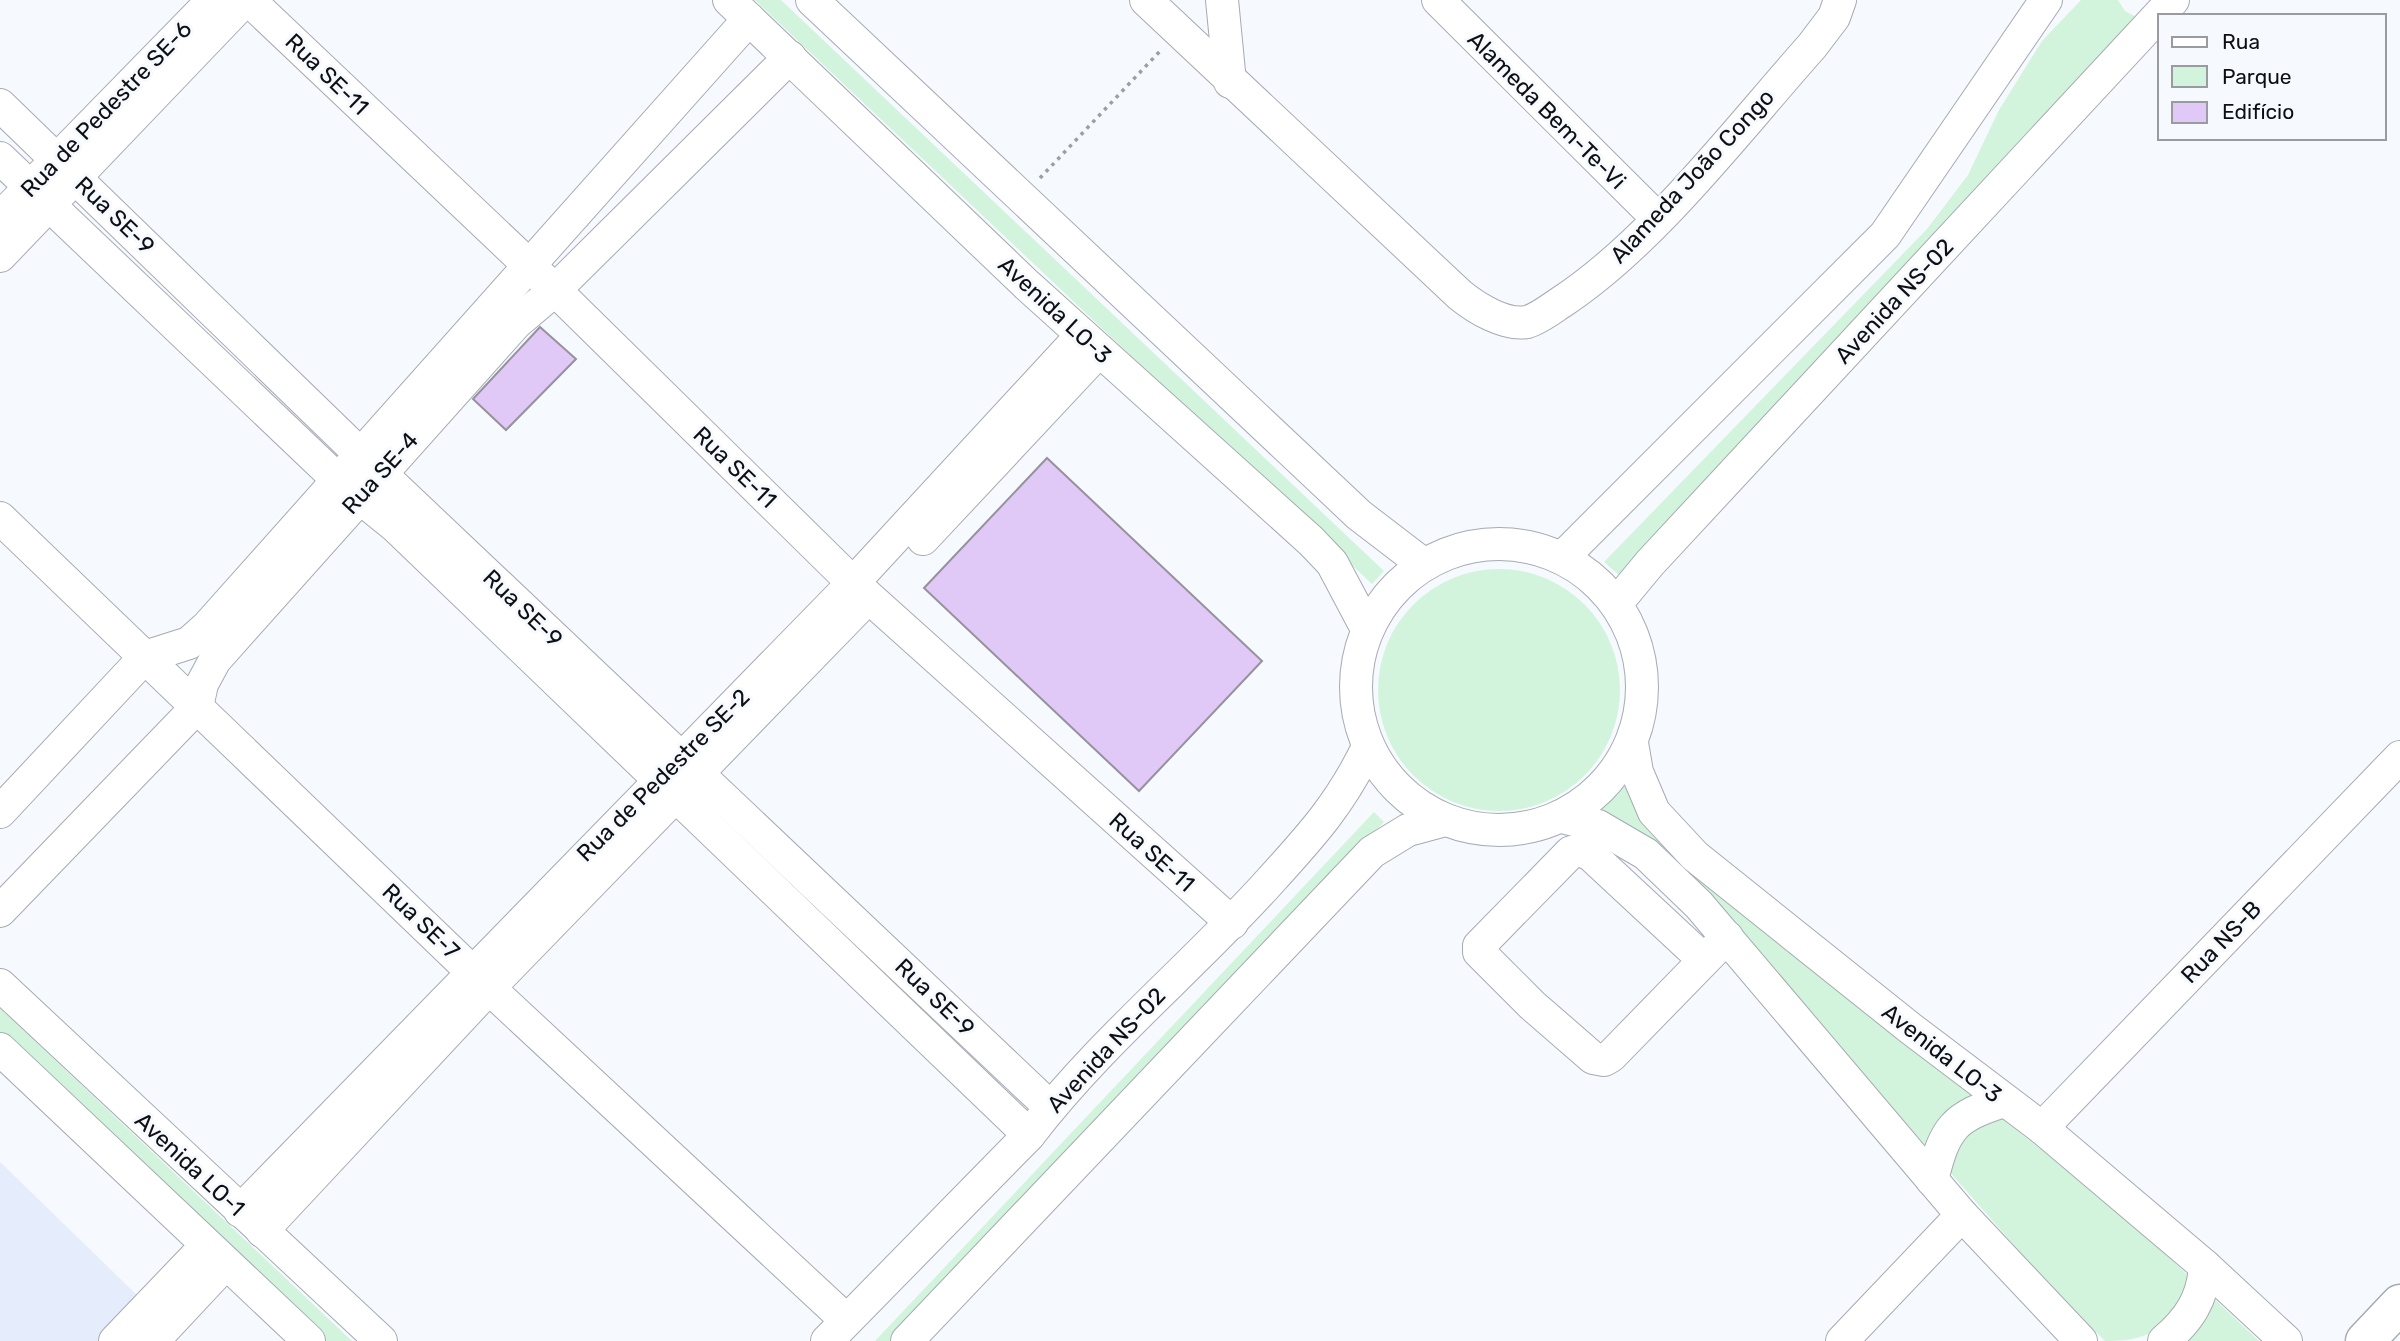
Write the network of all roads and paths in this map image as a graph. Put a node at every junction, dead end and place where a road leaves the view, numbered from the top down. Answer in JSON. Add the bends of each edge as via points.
{"nodes":[{"id":1,"x":212,"y":0,"type":"edge"},
{"id":2,"x":247,"y":0,"type":"edge"},
{"id":3,"x":812,"y":0,"type":"edge"},
{"id":4,"x":1146,"y":0,"type":"edge"},
{"id":5,"x":1222,"y":0,"type":"edge"},
{"id":6,"x":1438,"y":0,"type":"edge"},
{"id":7,"x":1840,"y":0,"type":"edge"},
{"id":8,"x":2046,"y":0,"type":"edge"},
{"id":9,"x":2166,"y":2,"type":"edge"},
{"id":10,"x":739,"y":10,"type":"edge"},
{"id":11,"x":1178,"y":32,"type":"junction"},
{"id":12,"x":790,"y":57,"type":"junction"},
{"id":13,"x":1230,"y":82,"type":"junction"},
{"id":14,"x":0,"y":105,"type":"edge"},
{"id":15,"x":0,"y":158,"type":"edge"},
{"id":16,"x":66,"y":168,"type":"junction"},
{"id":17,"x":39,"y":196,"type":"junction"},
{"id":18,"x":1021,"y":198,"type":"junction"},
{"id":19,"x":0,"y":218,"type":"edge"},
{"id":20,"x":1658,"y":219,"type":"junction"},
{"id":21,"x":0,"y":256,"type":"edge"},
{"id":22,"x":529,"y":266,"type":"junction"},
{"id":23,"x":555,"y":290,"type":"junction"},
{"id":24,"x":1090,"y":343,"type":"junction"},
{"id":25,"x":370,"y":463,"type":"junction"},
{"id":26,"x":349,"y":488,"type":"junction"},
{"id":27,"x":0,"y":518,"type":"edge"},
{"id":28,"x":1562,"y":558,"type":"junction"},
{"id":29,"x":1423,"y":564,"type":"junction"},
{"id":30,"x":861,"y":590,"type":"junction"},
{"id":31,"x":1616,"y":604,"type":"junction"},
{"id":32,"x":1367,"y":629,"type":"junction"},
{"id":33,"x":145,"y":657,"type":"junction"},
{"id":34,"x":197,"y":707,"type":"junction"},
{"id":35,"x":1632,"y":743,"type":"junction"},
{"id":36,"x":1368,"y":747,"type":"junction"},
{"id":37,"x":2400,"y":757,"type":"edge"},
{"id":38,"x":690,"y":766,"type":"junction"},
{"id":39,"x":666,"y":789,"type":"junction"},
{"id":40,"x":0,"y":812,"type":"edge"},
{"id":41,"x":1562,"y":817,"type":"junction"},
{"id":42,"x":1445,"y":820,"type":"junction"},
{"id":43,"x":0,"y":911,"type":"edge"},
{"id":44,"x":1232,"y":923,"type":"junction"},
{"id":45,"x":1727,"y":937,"type":"junction"},
{"id":46,"x":1704,"y":960,"type":"junction"},
{"id":47,"x":480,"y":979,"type":"junction"},
{"id":48,"x":0,"y":985,"type":"edge"},
{"id":49,"x":0,"y":1049,"type":"edge"},
{"id":50,"x":2004,"y":1101,"type":"junction"},
{"id":51,"x":1050,"y":1107,"type":"junction"},
{"id":52,"x":2042,"y":1128,"type":"junction"},
{"id":53,"x":1029,"y":1135,"type":"junction"},
{"id":54,"x":1932,"y":1180,"type":"junction"},
{"id":55,"x":1962,"y":1215,"type":"junction"},
{"id":56,"x":251,"y":1221,"type":"junction"},
{"id":57,"x":217,"y":1254,"type":"junction"},
{"id":58,"x":2205,"y":1266,"type":"junction"},
{"id":59,"x":2400,"y":1304,"type":"edge"},
{"id":60,"x":837,"y":1331,"type":"edge"},
{"id":61,"x":115,"y":1341,"type":"edge"},
{"id":62,"x":153,"y":1341,"type":"edge"},
{"id":63,"x":310,"y":1341,"type":"edge"},
{"id":64,"x":381,"y":1341,"type":"edge"},
{"id":65,"x":908,"y":1341,"type":"edge"},
{"id":66,"x":1842,"y":1341,"type":"edge"},
{"id":67,"x":2081,"y":1341,"type":"edge"},
{"id":68,"x":2164,"y":1341,"type":"edge"},
{"id":69,"x":2286,"y":1341,"type":"edge"},
{"id":70,"x":2365,"y":1341,"type":"edge"}],
"edges":[{"from":1,"to":16,"type":"street","name":"Rua de Pedestre SE-6"},
{"from":2,"to":16,"type":"street","name":"Rua de Pedestre SE-6"},
{"from":2,"to":22,"type":"street","name":"Rua SE-11"},
{"from":3,"to":18,"type":"street"},
{"from":4,"to":11,"type":"street","name":"Alameda João Congo"},
{"from":5,"to":13,"type":"street"},
{"from":6,"to":20,"type":"street","name":"Alameda Bem-Te-Vi"},
{"from":7,"to":20,"type":"street","name":"Alameda João Congo","via":[[1812,46]]},
{"from":8,"to":28,"type":"street","via":[[1885,235]]},
{"from":9,"to":31,"type":"street","name":"Avenida NS-02"},
{"from":10,"to":12,"type":"street","name":"Avenida LO-3"},
{"from":10,"to":22,"type":"street","name":"Rua SE-4"},
{"from":11,"to":13,"type":"street","name":"Alameda João Congo"},
{"from":11,"to":18,"type":"path"},
{"from":12,"to":23,"type":"street","name":"Rua SE-4"},
{"from":12,"to":24,"type":"street","name":"Avenida LO-3"},
{"from":13,"to":20,"type":"street","name":"Alameda João Congo","via":[[1460,295],[1475,307],[1503,318],[1527,322],[1548,312],[1583,288]]},
{"from":14,"to":16,"type":"street","name":"Rua SE-9"},
{"from":15,"to":17,"type":"street","name":"Rua SE-9"},
{"from":16,"to":17,"type":"street","name":"Rua de Pedestre SE-6"},
{"from":16,"to":25,"type":"street","name":"Rua SE-9"},
{"from":17,"to":19,"type":"street","name":"Rua de Pedestre SE-6"},
{"from":17,"to":21,"type":"street","name":"Rua de Pedestre SE-6"},
{"from":17,"to":26,"type":"street","name":"Rua SE-9"},
{"from":18,"to":29,"type":"street","via":[[1359,515]]},
{"from":22,"to":23,"type":"street","name":"Rua SE-11"},
{"from":22,"to":25,"type":"street","name":"Rua SE-4"},
{"from":23,"to":25,"type":"street","name":"Rua SE-4"},
{"from":23,"to":30,"type":"street","name":"Rua SE-11"},
{"from":24,"to":30,"type":"street","name":"Rua de Pedestre SE-2"},
{"from":24,"to":32,"type":"street","name":"Avenida LO-3","via":[[1311,541],[1332,563]]},
{"from":25,"to":26,"type":"street","name":"Rua SE-4"},
{"from":25,"to":38,"type":"street","name":"Rua SE-9"},
{"from":26,"to":33,"type":"street","name":"Rua SE-4","via":[[189,643]]},
{"from":26,"to":34,"type":"street","name":"Rua SE-4","via":[[215,660],[202,684]]},
{"from":26,"to":39,"type":"street","name":"Rua SE-9","via":[[395,526]]},
{"from":27,"to":33,"type":"street","name":"Rua SE-7"},
{"from":28,"to":29,"type":"street","via":[[1516,544],[1468,546]]},
{"from":28,"to":31,"type":"street","via":[[1592,578]]},
{"from":29,"to":32,"type":"street","via":[[1390,592]]},
{"from":30,"to":38,"type":"street","name":"Rua de Pedestre SE-2"},
{"from":30,"to":44,"type":"street","name":"Rua SE-11"},
{"from":31,"to":35,"type":"street","via":[[1637,648],[1643,696]]},
{"from":32,"to":36,"type":"street","via":[[1356,668],[1357,708]]},
{"from":33,"to":34,"type":"street","name":"Rua SE-7"},
{"from":33,"to":40,"type":"street","name":"Rua SE-4"},
{"from":34,"to":43,"type":"street","name":"Rua SE-4"},
{"from":34,"to":47,"type":"street","name":"Rua SE-7"},
{"from":35,"to":41,"type":"street","via":[[1615,773],[1591,799]]},
{"from":35,"to":50,"type":"street","name":"Avenida LO-3","via":[[1637,772],[1654,812],[1695,856]]},
{"from":36,"to":42,"type":"street","via":[[1400,791]]},
{"from":36,"to":44,"type":"street","name":"Avenida NS-02","via":[[1329,816]]},
{"from":37,"to":52,"type":"street","name":"Rua NS-B"},
{"from":38,"to":39,"type":"street","name":"Rua de Pedestre SE-2"},
{"from":38,"to":51,"type":"street","name":"Rua SE-9"},
{"from":39,"to":47,"type":"street","name":"Rua de Pedestre SE-2"},
{"from":39,"to":53,"type":"street","name":"Rua SE-9"},
{"from":41,"to":42,"type":"street","via":[[1523,829],[1484,830]]},
{"from":41,"to":45,"type":"street","via":[[1598,826],[1646,854]]},
{"from":42,"to":65,"type":"street","via":[[1408,830],[1372,852]]},
{"from":44,"to":51,"type":"street","name":"Avenida NS-02"},
{"from":45,"to":46,"type":"street"},
{"from":45,"to":54,"type":"street"},
{"from":46,"to":46,"type":"street","via":[[1604,1060],[1593,1058],[1532,1005],[1479,952],[1479,946],[1571,852],[1580,850],[1591,855]]},
{"from":47,"to":56,"type":"street","name":"Rua de Pedestre SE-2"},
{"from":47,"to":60,"type":"street","name":"Rua SE-7"},
{"from":48,"to":56,"type":"street","name":"Avenida LO-1"},
{"from":49,"to":57,"type":"street","name":"Avenida LO-1"},
{"from":50,"to":52,"type":"street","name":"Avenida LO-3"},
{"from":50,"to":54,"type":"street","via":[[1975,1111],[1950,1128]]},
{"from":51,"to":53,"type":"street","name":"Avenida NS-02"},
{"from":52,"to":58,"type":"street","name":"Avenida LO-3"},
{"from":53,"to":60,"type":"street","name":"Avenida NS-02"},
{"from":54,"to":55,"type":"street"},
{"from":55,"to":66,"type":"street"},
{"from":55,"to":67,"type":"street"},
{"from":56,"to":64,"type":"street","name":"Avenida LO-1"},
{"from":57,"to":61,"type":"street"},
{"from":57,"to":62,"type":"street"},
{"from":57,"to":63,"type":"street","name":"Avenida LO-1"},
{"from":58,"to":68,"type":"street","via":[[2199,1300]]},
{"from":58,"to":69,"type":"street","name":"Avenida LO-3"},
{"from":59,"to":70,"type":"main road"}]}
